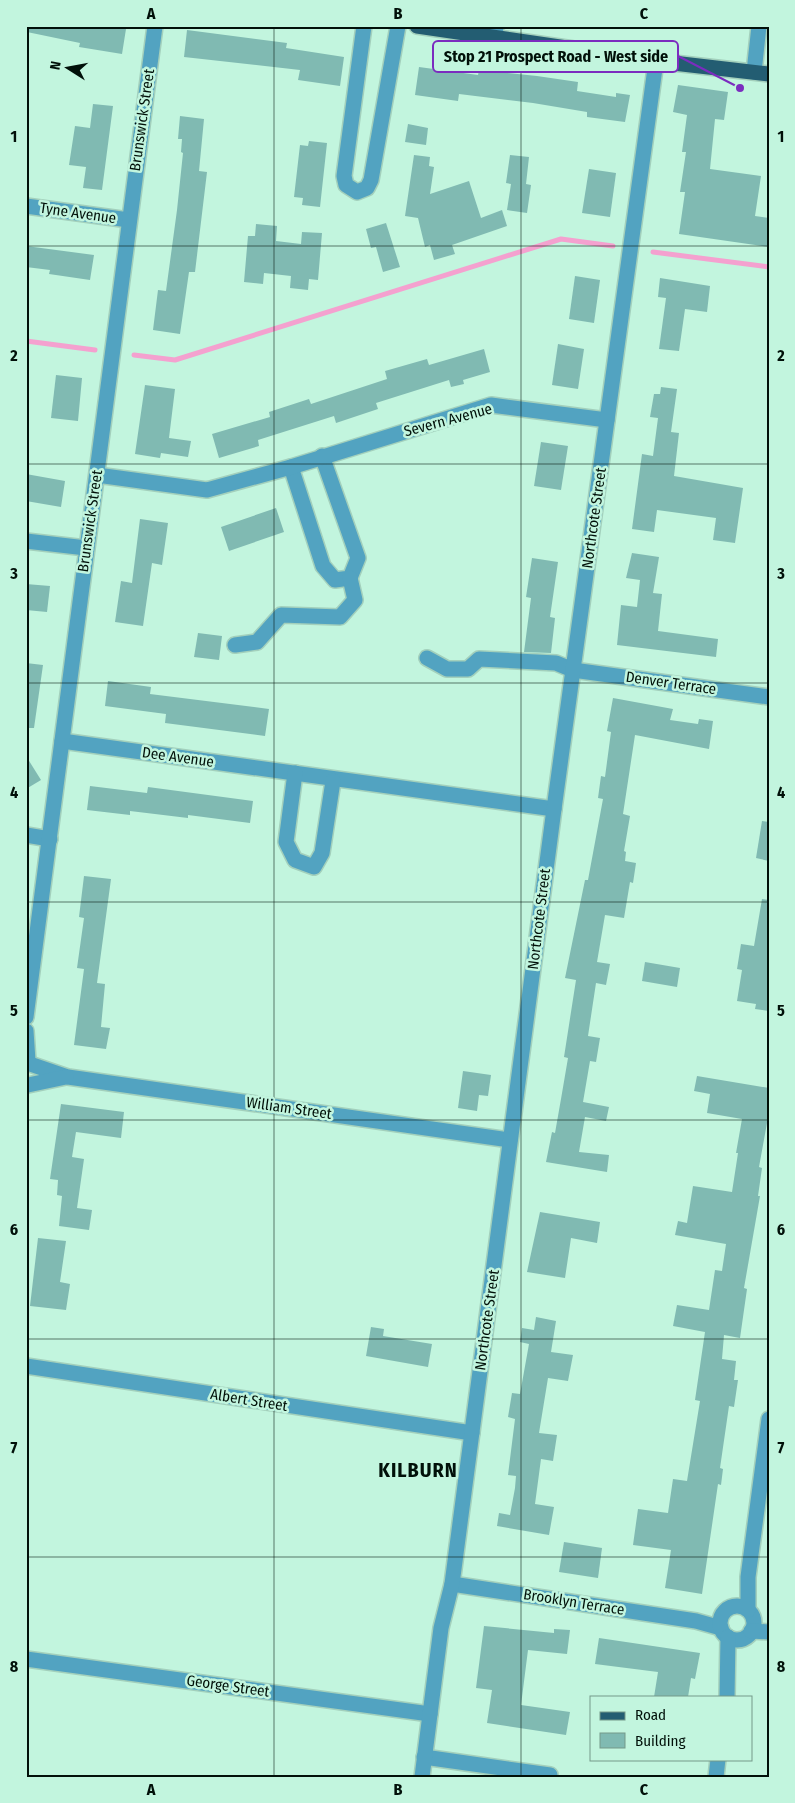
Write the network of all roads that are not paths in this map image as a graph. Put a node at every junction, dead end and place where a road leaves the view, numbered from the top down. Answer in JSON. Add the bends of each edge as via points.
{"nodes":[{"id":1,"x":155,"y":26,"type":"edge"},
{"id":2,"x":364,"y":26,"type":"edge"},
{"id":3,"x":398,"y":26,"type":"edge"},
{"id":4,"x":417,"y":26,"type":"edge"},
{"id":5,"x":759,"y":26,"type":"edge"},
{"id":6,"x":495,"y":31,"type":"edge"},
{"id":7,"x":656,"y":61,"type":"junction"},
{"id":8,"x":761,"y":73,"type":"edge"},
{"id":9,"x":26,"y":206,"type":"edge"},
{"id":10,"x":129,"y":220,"type":"junction"},
{"id":11,"x":607,"y":420,"type":"junction"},
{"id":12,"x":322,"y":456,"type":"junction"},
{"id":13,"x":291,"y":467,"type":"junction"},
{"id":14,"x":97,"y":475,"type":"junction"},
{"id":15,"x":26,"y":541,"type":"edge"},
{"id":16,"x":86,"y":548,"type":"junction"},
{"id":17,"x":350,"y":578,"type":"junction"},
{"id":18,"x":235,"y":645,"type":"dead end"},
{"id":19,"x":427,"y":658,"type":"dead end"},
{"id":20,"x":573,"y":670,"type":"junction"},
{"id":21,"x":769,"y":697,"type":"edge"},
{"id":22,"x":62,"y":741,"type":"junction"},
{"id":23,"x":295,"y":773,"type":"junction"},
{"id":24,"x":333,"y":780,"type":"junction"},
{"id":25,"x":554,"y":809,"type":"junction"},
{"id":26,"x":26,"y":835,"type":"edge"},
{"id":27,"x":50,"y":839,"type":"junction"},
{"id":28,"x":26,"y":1017,"type":"edge"},
{"id":29,"x":26,"y":1031,"type":"edge"},
{"id":30,"x":28,"y":1062,"type":"edge"},
{"id":31,"x":68,"y":1077,"type":"junction"},
{"id":32,"x":27,"y":1086,"type":"edge"},
{"id":33,"x":510,"y":1140,"type":"junction"},
{"id":34,"x":26,"y":1366,"type":"edge"},
{"id":35,"x":769,"y":1419,"type":"edge"},
{"id":36,"x":472,"y":1433,"type":"junction"},
{"id":37,"x":452,"y":1584,"type":"junction"},
{"id":38,"x":738,"y":1624,"type":"junction"},
{"id":39,"x":769,"y":1626,"type":"edge"},
{"id":40,"x":769,"y":1632,"type":"edge"},
{"id":41,"x":26,"y":1659,"type":"edge"},
{"id":42,"x":728,"y":1690,"type":"edge"},
{"id":43,"x":430,"y":1714,"type":"junction"},
{"id":44,"x":424,"y":1757,"type":"junction"},
{"id":45,"x":718,"y":1760,"type":"edge"},
{"id":46,"x":422,"y":1777,"type":"edge"},
{"id":47,"x":550,"y":1777,"type":"edge"},
{"id":48,"x":716,"y":1777,"type":"edge"}],
"edges":[{"from":1,"to":10,"type":"street","name":"Brunswick Street"},
{"from":2,"to":3,"type":"street","via":[[344,176],[346,185],[357,192],[367,188],[371,180]]},
{"from":4,"to":6,"type":"main road"},
{"from":5,"to":8,"type":"street"},
{"from":6,"to":7,"type":"main road"},
{"from":7,"to":8,"type":"main road"},
{"from":7,"to":11,"type":"street","name":"Northcote Street"},
{"from":9,"to":10,"type":"street","name":"Tyne Avenue"},
{"from":10,"to":14,"type":"street","name":"Brunswick Street"},
{"from":11,"to":12,"type":"street","name":"Severn Avenue","via":[[490,405]]},
{"from":11,"to":20,"type":"street","name":"Northcote Street"},
{"from":12,"to":13,"type":"street","name":"Severn Avenue"},
{"from":12,"to":17,"type":"street","via":[[358,558]]},
{"from":13,"to":14,"type":"street","name":"Severn Avenue","via":[[207,490]]},
{"from":13,"to":17,"type":"street","via":[[323,566],[335,580]]},
{"from":14,"to":16,"type":"street","name":"Brunswick Street"},
{"from":15,"to":16,"type":"street"},
{"from":16,"to":22,"type":"street","name":"Brunswick Street"},
{"from":17,"to":18,"type":"street","via":[[355,600],[340,617],[281,615],[256,642]]},
{"from":19,"to":20,"type":"street","name":"Denver Terrace","via":[[448,669],[468,669],[479,659],[556,663]]},
{"from":20,"to":21,"type":"street","name":"Denver Terrace"},
{"from":20,"to":25,"type":"street","name":"Northcote Street"},
{"from":22,"to":23,"type":"street","name":"Dee Avenue"},
{"from":22,"to":27,"type":"street","name":"Brunswick Street"},
{"from":23,"to":24,"type":"street","name":"Dee Avenue"},
{"from":23,"to":24,"type":"street","via":[[286,842],[295,860],[314,867],[322,853]]},
{"from":24,"to":25,"type":"street","name":"Dee Avenue"},
{"from":25,"to":33,"type":"street","name":"Northcote Street"},
{"from":26,"to":27,"type":"street"},
{"from":27,"to":28,"type":"street","name":"Brunswick Street"},
{"from":29,"to":30,"type":"street"},
{"from":30,"to":31,"type":"street","name":"William Street"},
{"from":30,"to":32,"type":"street","via":[[33,1076]]},
{"from":31,"to":32,"type":"street","name":"William Street"},
{"from":31,"to":33,"type":"street","name":"William Street"},
{"from":33,"to":36,"type":"street","name":"Northcote Street"},
{"from":34,"to":36,"type":"street","name":"Albert Street"},
{"from":35,"to":38,"type":"street","via":[[748,1577]]},
{"from":36,"to":37,"type":"street","name":"Northcote Street"},
{"from":37,"to":38,"type":"street","name":"Brooklyn Terrace","via":[[696,1621]]},
{"from":37,"to":43,"type":"street","name":"Northcote Street","via":[[441,1628]]},
{"from":38,"to":39,"type":"street","name":"Brooklyn Terrace"},
{"from":38,"to":40,"type":"street","name":"Brooklyn Terrace"},
{"from":38,"to":42,"type":"street"},
{"from":41,"to":43,"type":"street","name":"George Street"},
{"from":43,"to":44,"type":"street","name":"Northcote Street"},
{"from":44,"to":46,"type":"street","name":"Northcote Street"},
{"from":44,"to":47,"type":"street"},
{"from":45,"to":48,"type":"street"}]}
